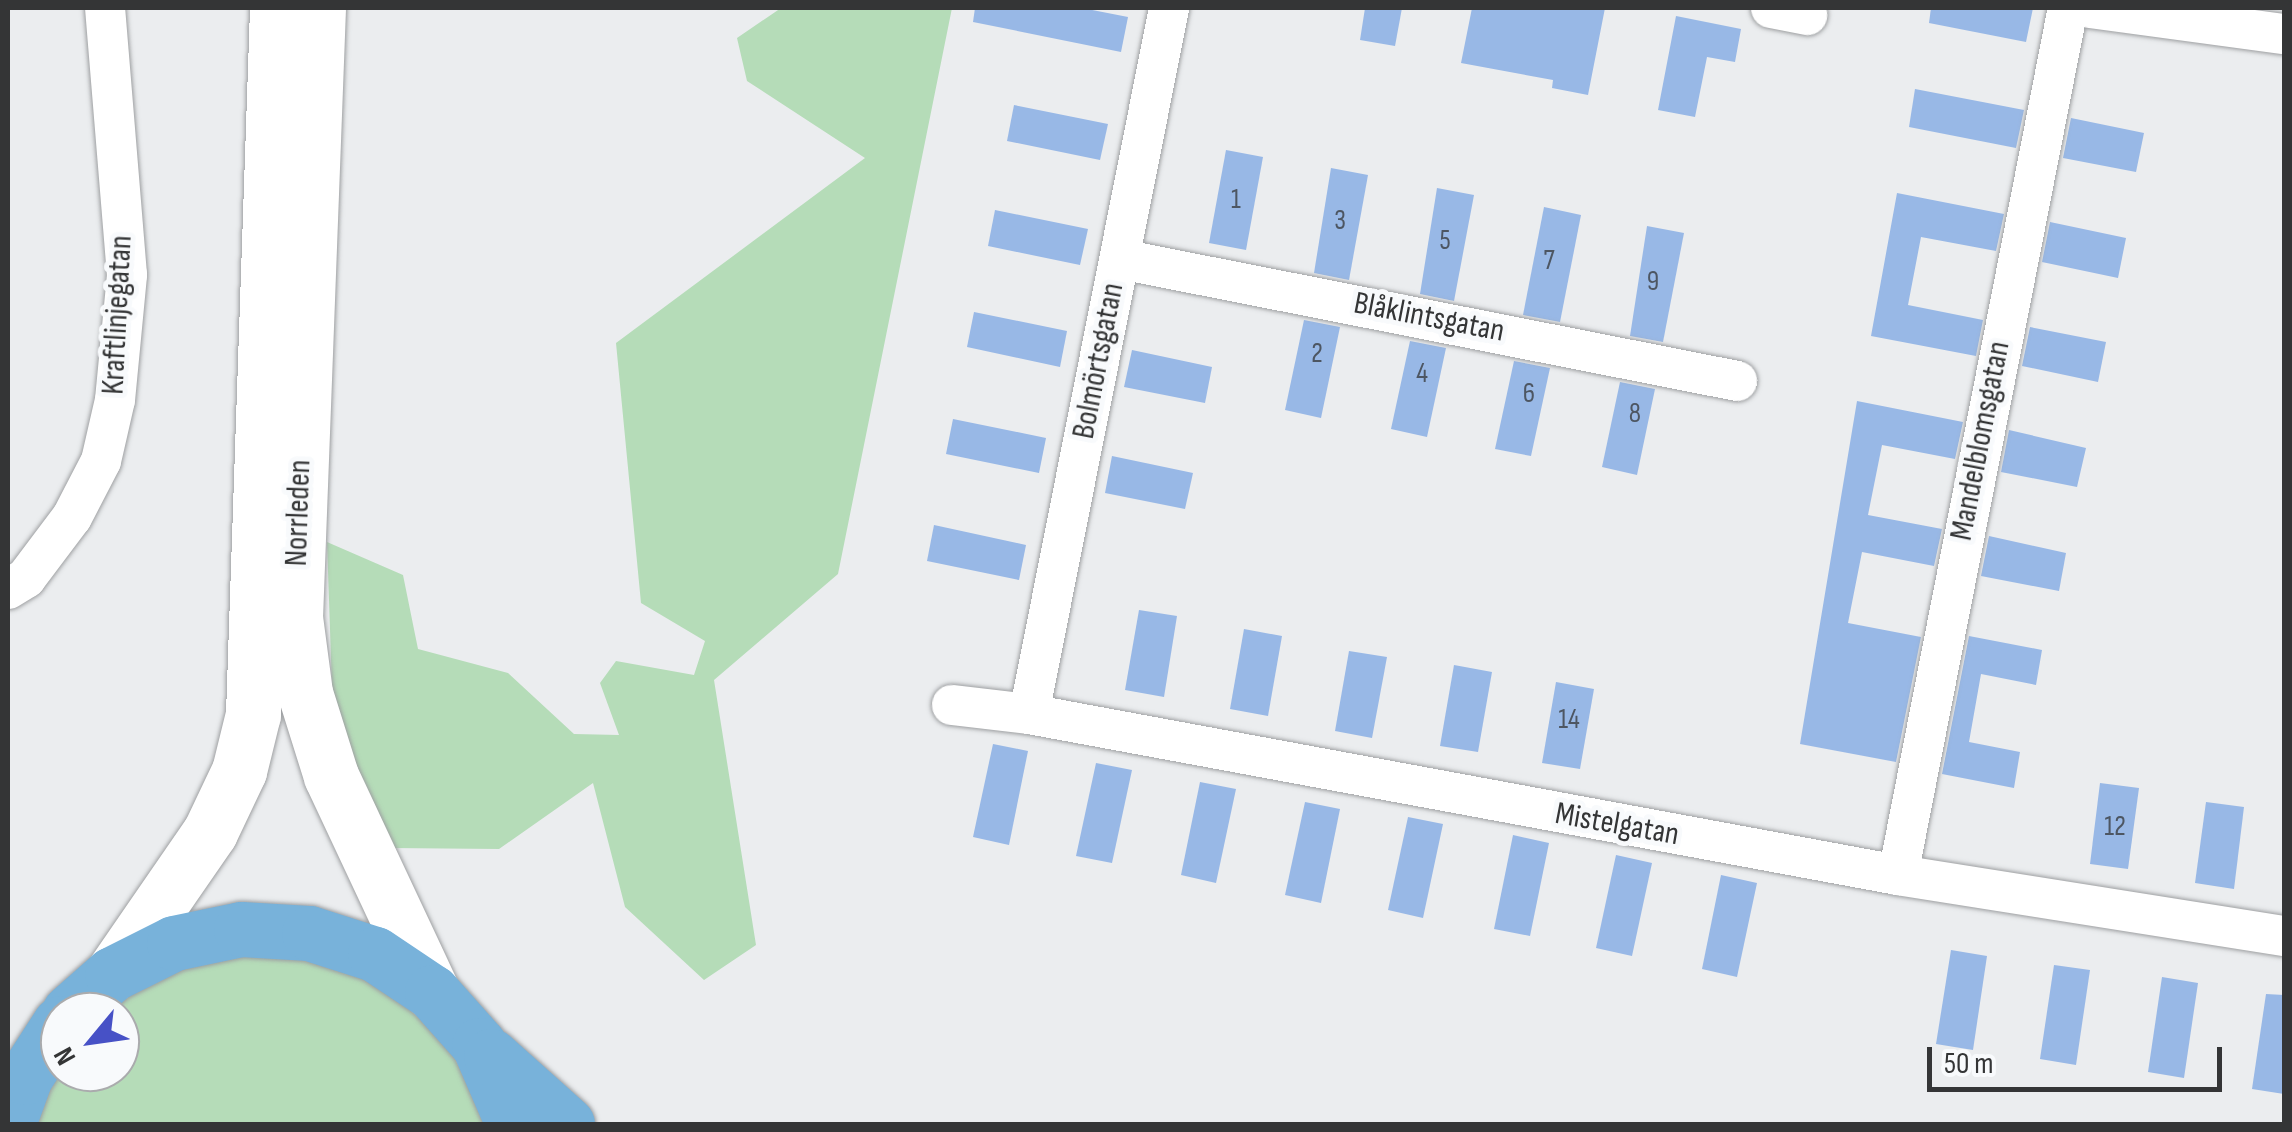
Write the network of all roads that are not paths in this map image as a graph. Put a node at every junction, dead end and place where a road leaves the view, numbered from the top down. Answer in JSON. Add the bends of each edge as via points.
{"nodes":[{"id":1,"x":105,"y":8,"type":"edge"},
{"id":2,"x":276,"y":8,"type":"edge"},
{"id":3,"x":318,"y":8,"type":"edge"},
{"id":4,"x":1169,"y":8,"type":"edge"},
{"id":5,"x":2068,"y":8,"type":"edge"},
{"id":6,"x":2091,"y":8,"type":"edge"},
{"id":7,"x":2284,"y":34,"type":"edge"},
{"id":8,"x":1120,"y":259,"type":"junction"},
{"id":9,"x":1736,"y":381,"type":"dead end"},
{"id":10,"x":8,"y":589,"type":"edge"},
{"id":11,"x":952,"y":705,"type":"dead end"},
{"id":12,"x":1028,"y":714,"type":"junction"},
{"id":13,"x":1898,"y":875,"type":"junction"},
{"id":14,"x":2284,"y":936,"type":"edge"},
{"id":15,"x":89,"y":992,"type":"edge"},
{"id":16,"x":95,"y":992,"type":"edge"},
{"id":17,"x":432,"y":992,"type":"junction"},
{"id":18,"x":40,"y":1018,"type":"edge"},
{"id":19,"x":8,"y":1032,"type":"edge"},
{"id":20,"x":478,"y":1044,"type":"junction"},
{"id":21,"x":40,"y":1056,"type":"edge"},
{"id":22,"x":8,"y":1124,"type":"edge"},
{"id":23,"x":513,"y":1124,"type":"edge"},
{"id":24,"x":567,"y":1124,"type":"edge"}],
"edges":[{"from":1,"to":10,"type":"street","name":"Kraftlinjegatan","via":[[127,275],[115,400],[101,462],[72,517],[26,578]]},
{"from":2,"to":15,"type":"main road","name":"Norrleden","via":[[252,714],[238,771],[210,832]]},
{"from":3,"to":17,"type":"main road","name":"Norrleden","via":[[295,617],[304,693],[331,776]]},
{"from":4,"to":8,"type":"street","name":"Bolmörtsgatan"},
{"from":5,"to":13,"type":"street","name":"Mandelblomsgatan"},
{"from":6,"to":7,"type":"street"},
{"from":8,"to":9,"type":"street","name":"Blåklintsgatan"},
{"from":8,"to":12,"type":"street","name":"Bolmörtsgatan"},
{"from":11,"to":12,"type":"street","name":"Mistelgatan"},
{"from":12,"to":13,"type":"street","name":"Mistelgatan"},
{"from":13,"to":14,"type":"street","name":"Mistelgatan"},
{"from":16,"to":17,"type":"highway","via":[[174,943],[241,929],[326,938],[374,954]]},
{"from":17,"to":20,"type":"highway"},
{"from":18,"to":19,"type":"highway"},
{"from":20,"to":23,"type":"highway"},
{"from":20,"to":24,"type":"highway"},
{"from":21,"to":22,"type":"highway","via":[[24,1077]]}]}
